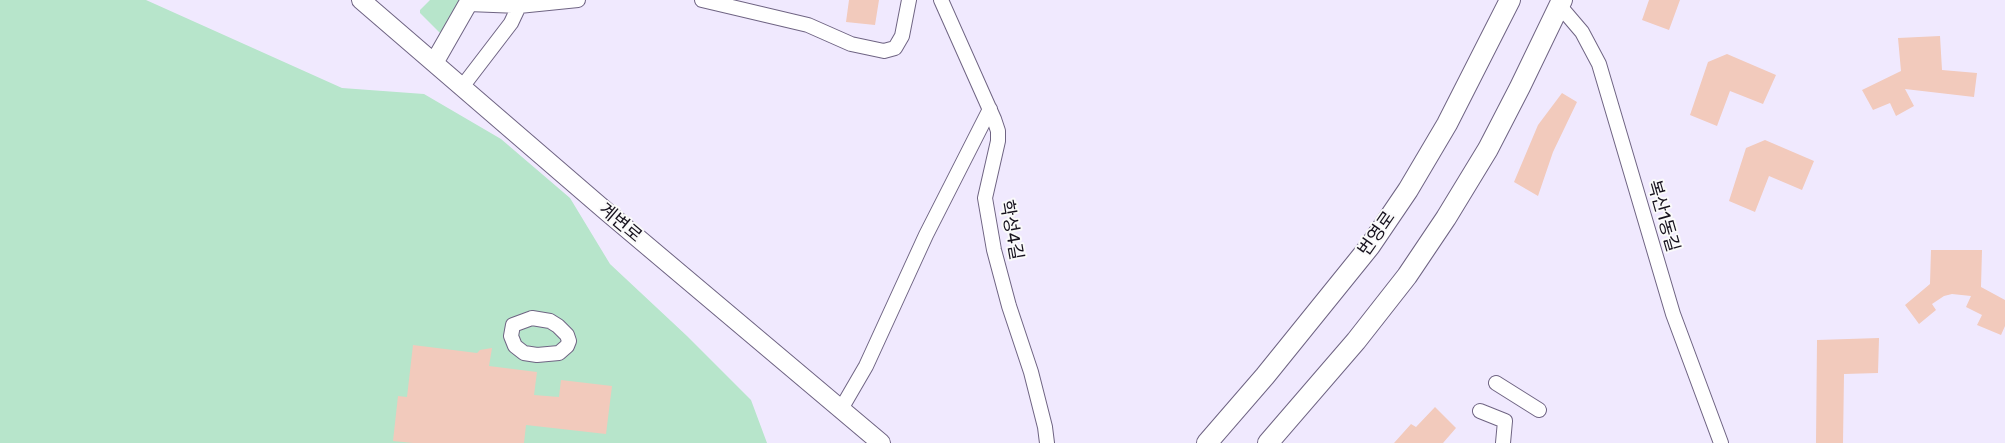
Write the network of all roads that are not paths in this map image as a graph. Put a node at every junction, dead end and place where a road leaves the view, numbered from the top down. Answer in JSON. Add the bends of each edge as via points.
{"nodes":[{"id":1,"x":361,"y":0,"type":"edge"},
{"id":2,"x":578,"y":0,"type":"edge"},
{"id":3,"x":702,"y":0,"type":"edge"},
{"id":4,"x":909,"y":0,"type":"edge"},
{"id":5,"x":940,"y":0,"type":"edge"},
{"id":6,"x":1510,"y":0,"type":"edge"},
{"id":7,"x":469,"y":2,"type":"edge"},
{"id":8,"x":517,"y":3,"type":"edge"},
{"id":9,"x":1560,"y":3,"type":"edge"},
{"id":10,"x":434,"y":63,"type":"junction"},
{"id":11,"x":462,"y":87,"type":"junction"},
{"id":12,"x":990,"y":109,"type":"junction"},
{"id":13,"x":1496,"y":383,"type":"dead end"},
{"id":14,"x":841,"y":409,"type":"junction"},
{"id":15,"x":1539,"y":410,"type":"dead end"},
{"id":16,"x":1480,"y":411,"type":"dead end"},
{"id":17,"x":880,"y":443,"type":"edge"},
{"id":18,"x":1047,"y":443,"type":"edge"},
{"id":19,"x":1208,"y":443,"type":"edge"},
{"id":20,"x":1268,"y":443,"type":"edge"},
{"id":21,"x":1503,"y":443,"type":"edge"},
{"id":22,"x":1721,"y":443,"type":"edge"}],
"edges":[{"from":1,"to":10,"type":"street","name":"계변로"},
{"from":2,"to":8,"type":"street"},
{"from":3,"to":4,"type":"street","via":[[808,25],[851,44],[884,51],[895,48],[902,36]]},
{"from":5,"to":12,"type":"street","name":"학성4길"},
{"from":6,"to":19,"type":"main road","name":"번영로","via":[[1447,124],[1370,246]]},
{"from":7,"to":8,"type":"street"},
{"from":7,"to":10,"type":"street"},
{"from":8,"to":11,"type":"street","via":[[510,24]]},
{"from":9,"to":20,"type":"main road","via":[[1488,149],[1446,218],[1356,340]]},
{"from":9,"to":22,"type":"street","name":"복산1동길","via":[[1582,32],[1599,64],[1673,314]]},
{"from":10,"to":11,"type":"street","name":"계변로"},
{"from":11,"to":14,"type":"street","name":"계변로"},
{"from":12,"to":14,"type":"street","via":[[926,235],[866,366]]},
{"from":12,"to":18,"type":"street","name":"학성4길","via":[[998,130],[998,141],[985,198],[1008,306],[1031,372]]},
{"from":13,"to":15,"type":"street"},
{"from":14,"to":17,"type":"street","name":"계변로"},
{"from":16,"to":21,"type":"street","via":[[1505,421]]}]}
